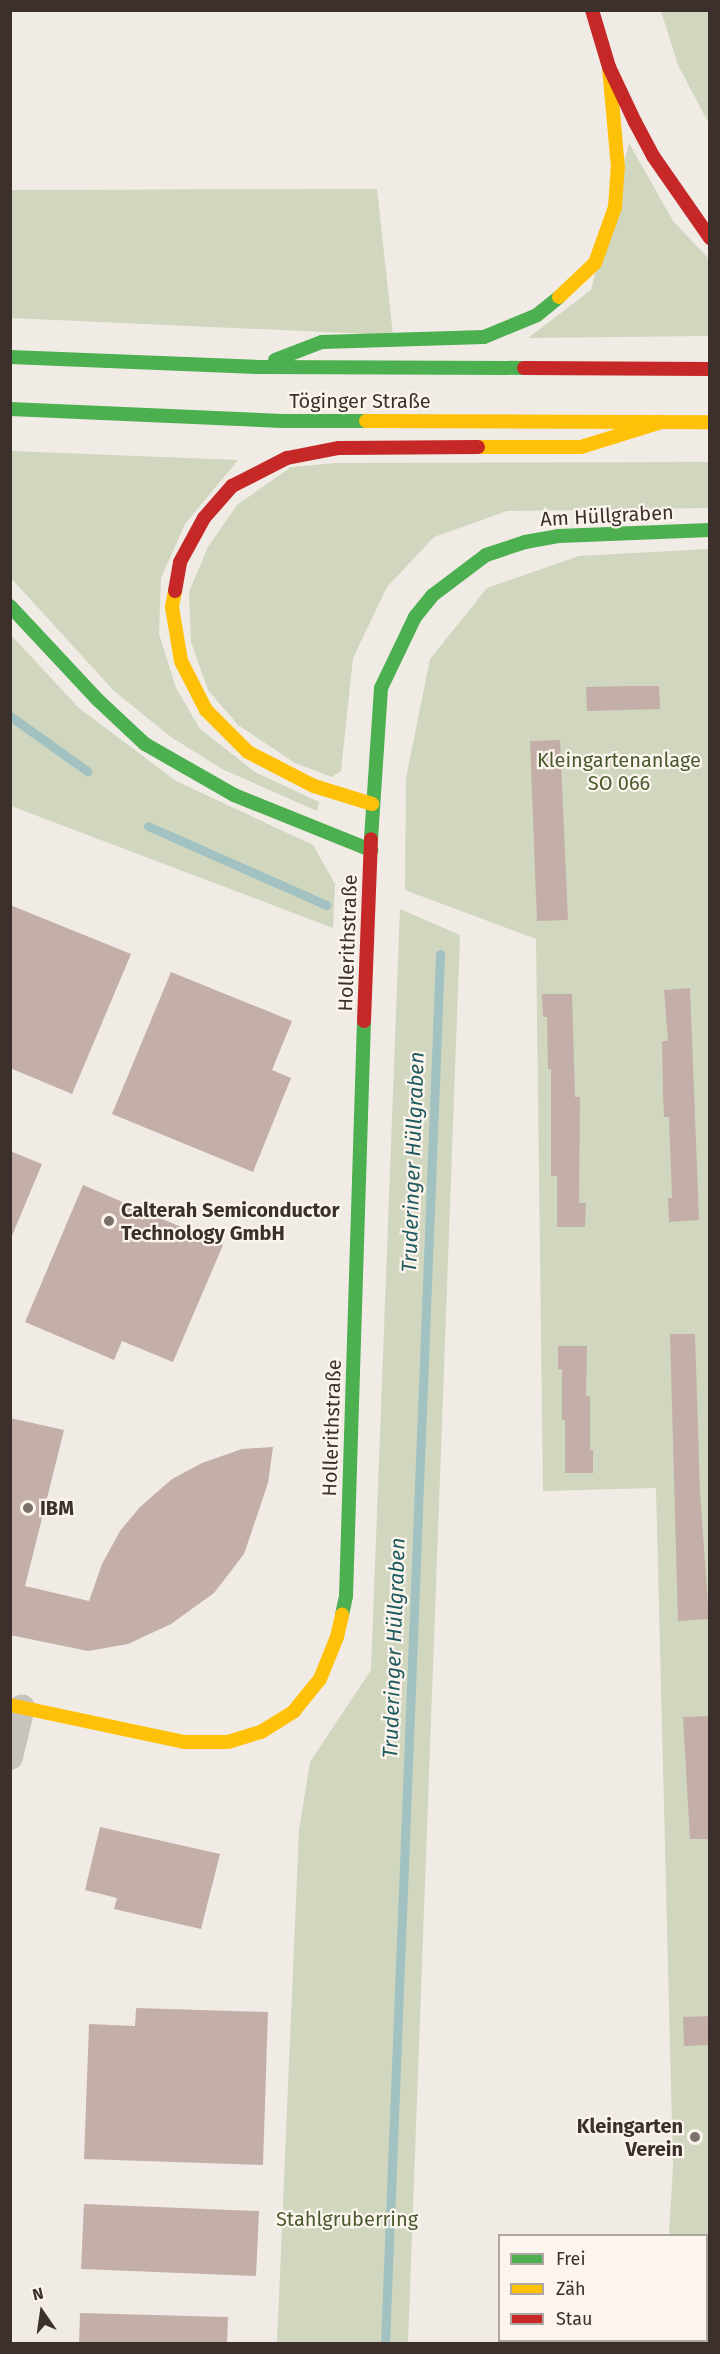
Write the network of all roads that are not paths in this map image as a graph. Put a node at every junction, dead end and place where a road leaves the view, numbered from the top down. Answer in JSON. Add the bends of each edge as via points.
{"nodes":[{"id":1,"x":592,"y":10,"type":"edge"},
{"id":2,"x":609,"y":67,"type":"junction"},
{"id":3,"x":710,"y":238,"type":"edge"},
{"id":4,"x":10,"y":357,"type":"edge"},
{"id":5,"x":258,"y":367,"type":"junction"},
{"id":6,"x":710,"y":369,"type":"edge"},
{"id":7,"x":10,"y":409,"type":"edge"},
{"id":8,"x":662,"y":422,"type":"junction"},
{"id":9,"x":710,"y":422,"type":"edge"},
{"id":10,"x":710,"y":530,"type":"edge"},
{"id":11,"x":10,"y":606,"type":"edge"},
{"id":12,"x":372,"y":804,"type":"junction"},
{"id":13,"x":371,"y":850,"type":"junction"},
{"id":14,"x":16,"y":1706,"type":"edge"},
{"id":15,"x":10,"y":1757,"type":"edge"}],
"edges":[{"from":1,"to":2,"type":"main road"},
{"from":2,"to":3,"type":"main road","via":[[653,156]]},
{"from":2,"to":5,"type":"main road","via":[[618,168],[615,207],[595,263],[574,285],[537,315],[484,336],[322,342]]},
{"from":4,"to":5,"type":"main road","name":"Töginger Straße"},
{"from":5,"to":6,"type":"main road","name":"Töginger Straße"},
{"from":7,"to":8,"type":"main road","name":"Töginger Straße","via":[[283,421]]},
{"from":8,"to":9,"type":"main road","name":"Töginger Straße"},
{"from":8,"to":12,"type":"main road","via":[[581,447],[339,448],[287,458],[232,486],[204,518],[180,562],[172,607],[181,662],[206,710],[248,752],[314,786]]},
{"from":10,"to":12,"type":"main road","name":"Am Hüllgraben","via":[[559,536],[486,555],[462,571],[415,616],[381,688]]},
{"from":11,"to":13,"type":"main road","via":[[145,744],[234,795]]},
{"from":12,"to":13,"type":"main road","name":"Am Hüllgraben"},
{"from":13,"to":14,"type":"main road","name":"Hollerithstraße","via":[[346,1596],[338,1637],[320,1679],[294,1710],[261,1732],[228,1742],[184,1742]]},
{"from":14,"to":15,"type":"street"}]}
